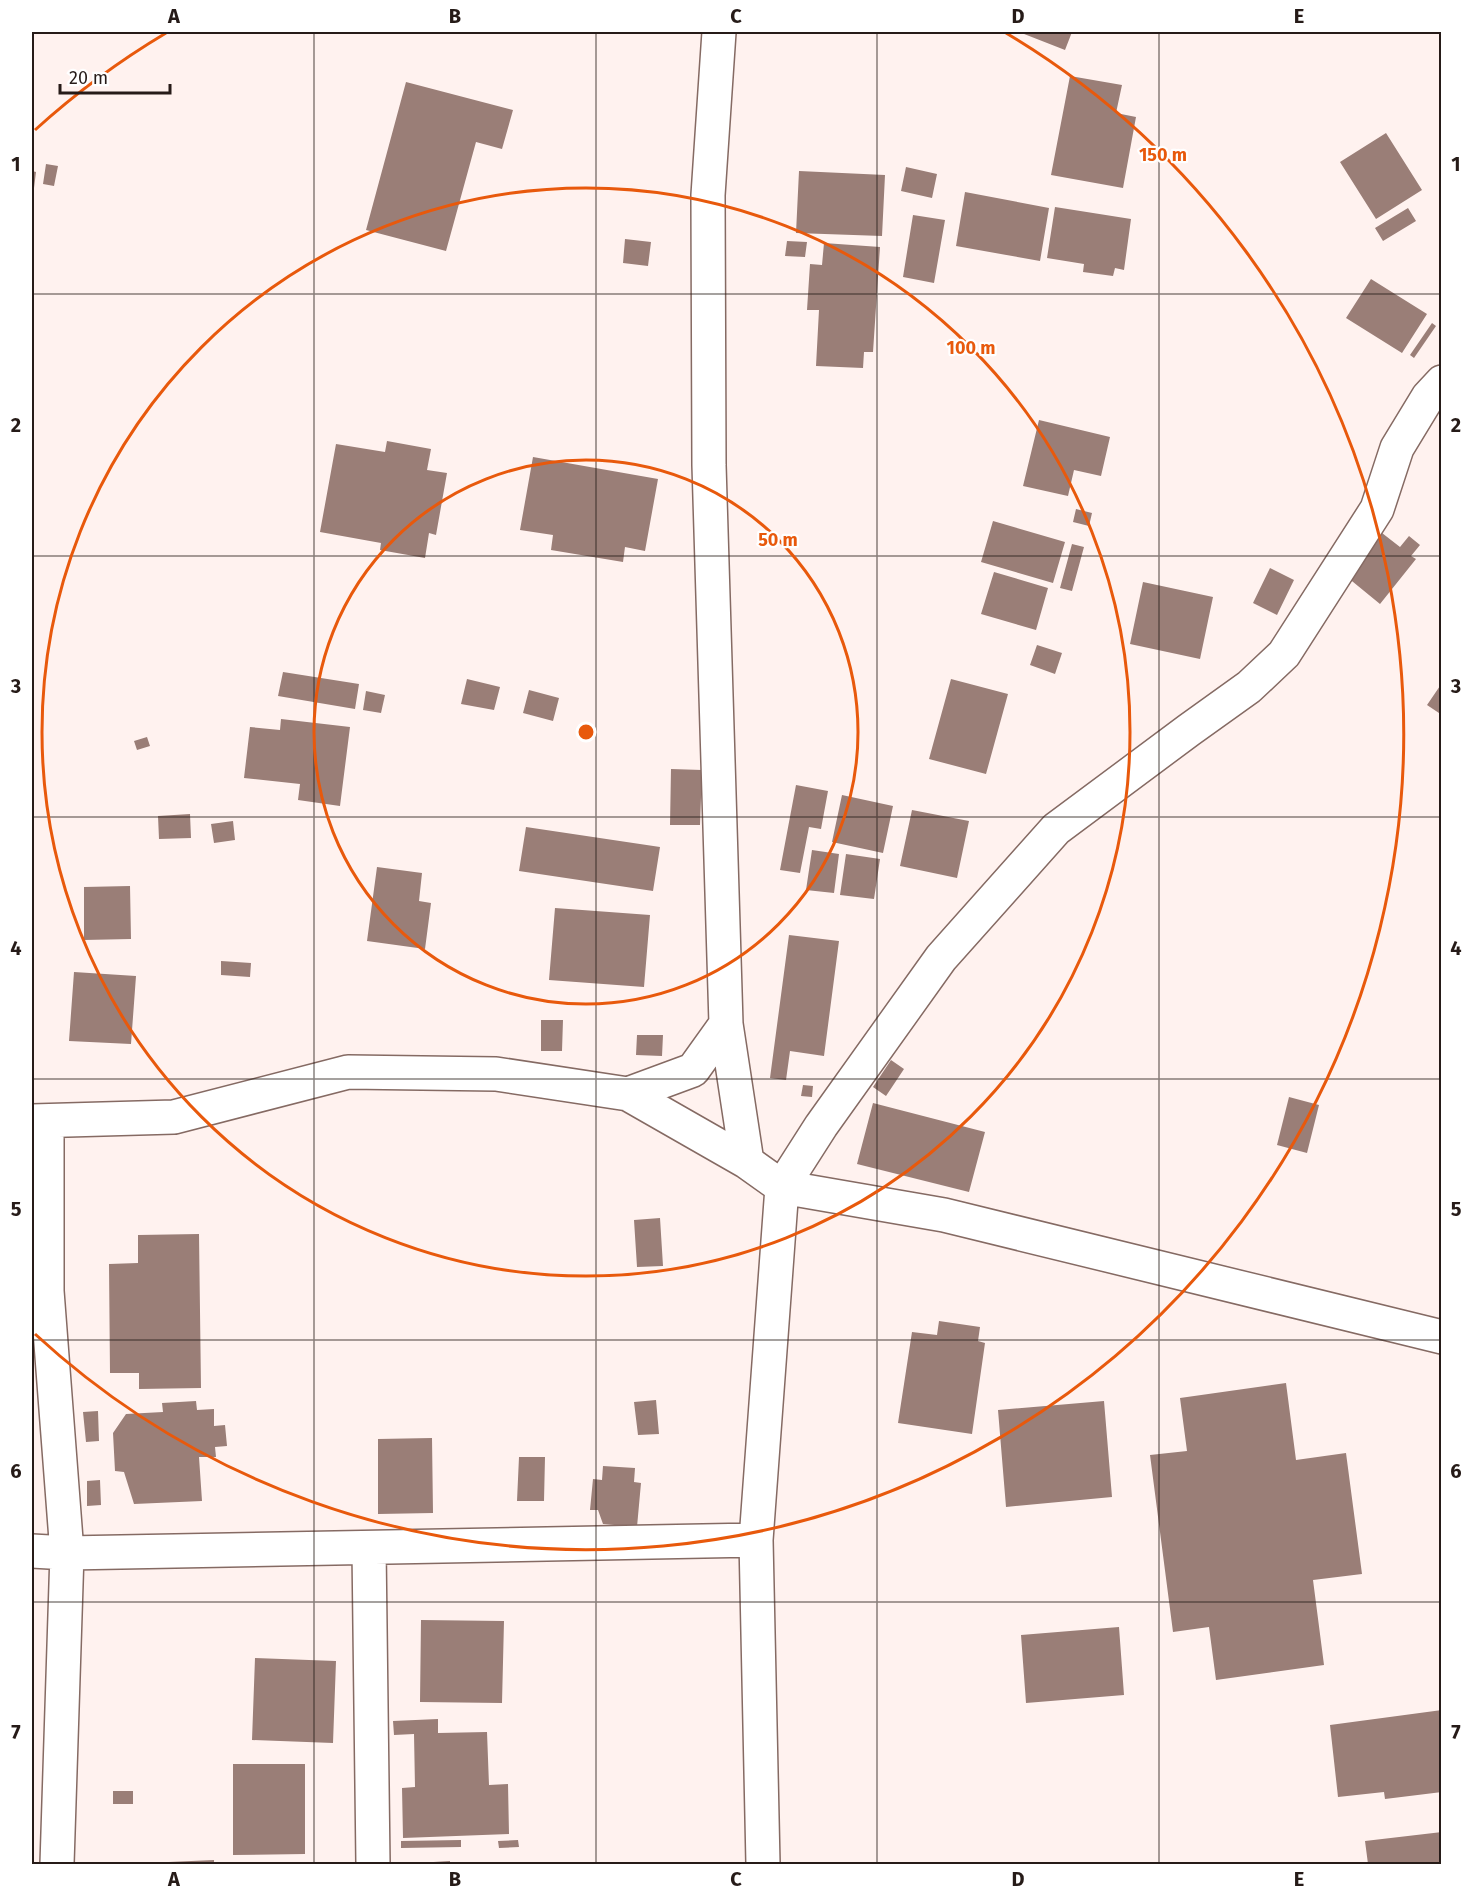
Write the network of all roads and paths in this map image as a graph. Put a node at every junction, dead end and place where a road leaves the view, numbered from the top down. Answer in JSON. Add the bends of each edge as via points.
{"nodes":[{"id":1,"x":719,"y":32,"type":"edge"},
{"id":2,"x":1442,"y":382,"type":"edge"},
{"id":3,"x":726,"y":1024,"type":"junction"},
{"id":4,"x":628,"y":1094,"type":"junction"},
{"id":5,"x":39,"y":1121,"type":"edge"},
{"id":6,"x":747,"y":1162,"type":"junction"},
{"id":7,"x":782,"y":1187,"type":"junction"},
{"id":8,"x":40,"y":1290,"type":"edge"},
{"id":9,"x":1442,"y":1337,"type":"edge"},
{"id":10,"x":756,"y":1540,"type":"junction"},
{"id":11,"x":369,"y":1548,"type":"junction"},
{"id":12,"x":32,"y":1551,"type":"edge"},
{"id":13,"x":67,"y":1553,"type":"junction"},
{"id":14,"x":57,"y":1864,"type":"edge"},
{"id":15,"x":373,"y":1864,"type":"edge"},
{"id":16,"x":763,"y":1864,"type":"edge"}],
"edges":[{"from":1,"to":3,"type":"street","via":[[708,195],[708,453]]},
{"from":2,"to":7,"type":"street","via":[[1428,397],[1397,448],[1377,509],[1284,654],[1250,687],[1056,829],[941,958],[820,1126]]},
{"from":3,"to":4,"type":"street","via":[[693,1070]]},
{"from":3,"to":6,"type":"street"},
{"from":4,"to":5,"type":"street","via":[[496,1074],[348,1072],[174,1117]]},
{"from":4,"to":6,"type":"street"},
{"from":5,"to":8,"type":"street"},
{"from":6,"to":7,"type":"street"},
{"from":7,"to":9,"type":"street","via":[[944,1215]]},
{"from":7,"to":10,"type":"street"},
{"from":8,"to":13,"type":"street"},
{"from":10,"to":11,"type":"street"},
{"from":10,"to":16,"type":"street"},
{"from":11,"to":13,"type":"street"},
{"from":11,"to":15,"type":"street"},
{"from":12,"to":13,"type":"street"},
{"from":13,"to":14,"type":"street"}]}
